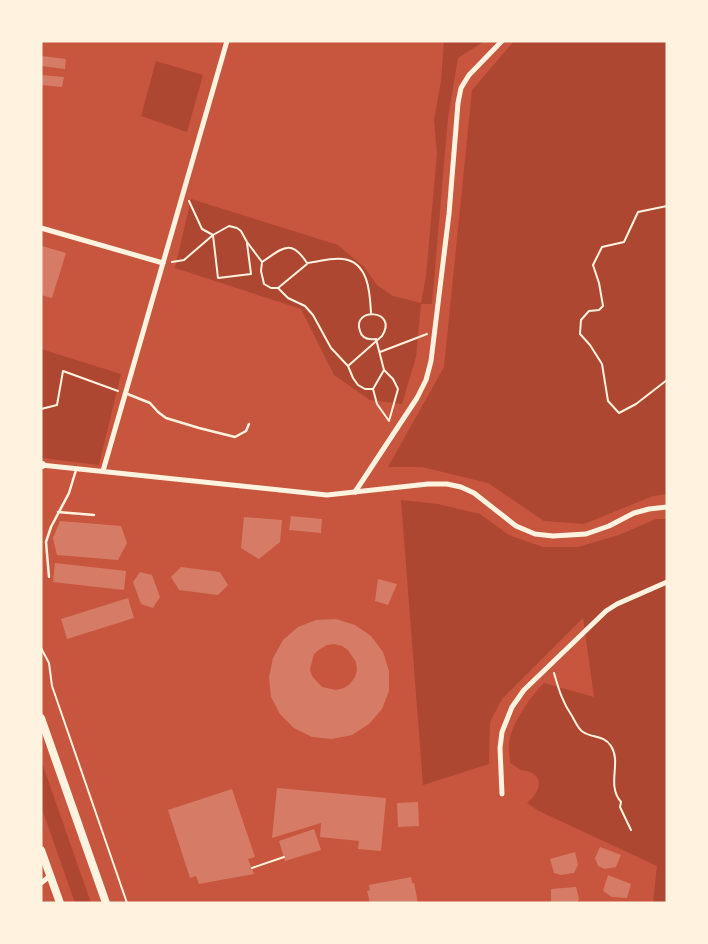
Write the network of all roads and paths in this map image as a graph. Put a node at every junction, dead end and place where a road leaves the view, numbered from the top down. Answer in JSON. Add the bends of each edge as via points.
{"nodes":[{"id":1,"x":227,"y":41,"type":"edge"},
{"id":2,"x":502,"y":41,"type":"edge"},
{"id":3,"x":184,"y":190,"type":"junction"},
{"id":4,"x":667,"y":206,"type":"edge"},
{"id":5,"x":41,"y":228,"type":"edge"},
{"id":6,"x":213,"y":236,"type":"junction"},
{"id":7,"x":247,"y":242,"type":"junction"},
{"id":8,"x":262,"y":262,"type":"junction"},
{"id":9,"x":163,"y":263,"type":"junction"},
{"id":10,"x":307,"y":263,"type":"junction"},
{"id":11,"x":278,"y":288,"type":"junction"},
{"id":12,"x":371,"y":313,"type":"junction"},
{"id":13,"x":436,"y":331,"type":"junction"},
{"id":14,"x":376,"y":340,"type":"junction"},
{"id":15,"x":379,"y":352,"type":"junction"},
{"id":16,"x":348,"y":366,"type":"junction"},
{"id":17,"x":384,"y":370,"type":"junction"},
{"id":18,"x":667,"y":380,"type":"edge"},
{"id":19,"x":373,"y":389,"type":"junction"},
{"id":20,"x":125,"y":393,"type":"junction"},
{"id":21,"x":41,"y":409,"type":"edge"},
{"id":22,"x":249,"y":424,"type":"dead end"},
{"id":23,"x":42,"y":465,"type":"edge"},
{"id":24,"x":76,"y":468,"type":"junction"},
{"id":25,"x":103,"y":471,"type":"junction"},
{"id":26,"x":355,"y":492,"type":"junction"},
{"id":27,"x":667,"y":507,"type":"edge"},
{"id":28,"x":58,"y":512,"type":"junction"},
{"id":29,"x":94,"y":516,"type":"dead end"},
{"id":30,"x":49,"y":577,"type":"dead end"},
{"id":31,"x":667,"y":582,"type":"edge"},
{"id":32,"x":41,"y":648,"type":"edge"},
{"id":33,"x":554,"y":674,"type":"dead end"},
{"id":34,"x":41,"y":718,"type":"edge"},
{"id":35,"x":502,"y":794,"type":"dead end"},
{"id":36,"x":631,"y":830,"type":"dead end"},
{"id":37,"x":41,"y":850,"type":"edge"},
{"id":38,"x":284,"y":857,"type":"dead end"},
{"id":39,"x":252,"y":868,"type":"dead end"},
{"id":40,"x":50,"y":876,"type":"junction"},
{"id":41,"x":41,"y":883,"type":"edge"},
{"id":42,"x":60,"y":903,"type":"edge"},
{"id":43,"x":106,"y":903,"type":"edge"},
{"id":44,"x":127,"y":903,"type":"edge"}],
"edges":[{"from":1,"to":3,"type":"street"},
{"from":2,"to":13,"type":"street","via":[[469,75],[458,104]]},
{"from":3,"to":6,"type":"path","via":[[202,229]]},
{"from":3,"to":9,"type":"street"},
{"from":4,"to":18,"type":"path","via":[[638,212],[624,242],[602,247],[593,265],[603,306],[589,311],[581,320],[580,334],[602,364],[608,401],[619,413]]},
{"from":5,"to":9,"type":"street"},
{"from":6,"to":7,"type":"path","via":[[229,226],[241,231]]},
{"from":6,"to":7,"type":"path","via":[[218,278],[250,274]]},
{"from":6,"to":9,"type":"path","via":[[184,260]]},
{"from":7,"to":8,"type":"path"},
{"from":8,"to":10,"type":"path","via":[[282,248],[289,247],[297,250]]},
{"from":8,"to":11,"type":"path","via":[[264,284]]},
{"from":9,"to":20,"type":"street"},
{"from":10,"to":11,"type":"path"},
{"from":10,"to":12,"type":"path","via":[[341,258],[351,261],[366,277]]},
{"from":11,"to":16,"type":"path","via":[[288,298],[305,306],[330,348]]},
{"from":12,"to":14,"type":"path","via":[[378,314],[385,324],[385,331]]},
{"from":12,"to":14,"type":"path","via":[[359,322],[359,329],[362,336]]},
{"from":13,"to":15,"type":"path"},
{"from":13,"to":26,"type":"street","via":[[426,380],[417,398]]},
{"from":14,"to":15,"type":"path"},
{"from":14,"to":16,"type":"path"},
{"from":15,"to":17,"type":"path"},
{"from":16,"to":19,"type":"path","via":[[358,385]]},
{"from":17,"to":19,"type":"path"},
{"from":17,"to":19,"type":"path","via":[[398,389],[389,421],[377,404]]},
{"from":20,"to":21,"type":"path","via":[[63,371],[56,405]]},
{"from":20,"to":22,"type":"lane","via":[[150,403],[166,418],[235,437],[246,432]]},
{"from":20,"to":25,"type":"street"},
{"from":23,"to":24,"type":"street"},
{"from":24,"to":25,"type":"street"},
{"from":24,"to":28,"type":"lane","via":[[69,493]]},
{"from":25,"to":26,"type":"street","via":[[318,494]]},
{"from":26,"to":27,"type":"street","via":[[428,484],[461,487],[474,493],[516,526],[535,534],[553,536],[586,534],[634,513]]},
{"from":28,"to":29,"type":"lane"},
{"from":28,"to":30,"type":"lane","via":[[46,542]]},
{"from":31,"to":35,"type":"street","via":[[606,611],[524,690],[512,707],[502,732]]},
{"from":32,"to":44,"type":"path","via":[[49,663],[52,686]]},
{"from":33,"to":36,"type":"path","via":[[562,700],[577,725],[583,732],[604,739],[610,745],[614,754],[615,795],[621,802],[620,807]]},
{"from":34,"to":43,"type":"highway"},
{"from":37,"to":40,"type":"highway"},
{"from":38,"to":39,"type":"path"},
{"from":40,"to":41,"type":"street"},
{"from":40,"to":42,"type":"highway"}]}
